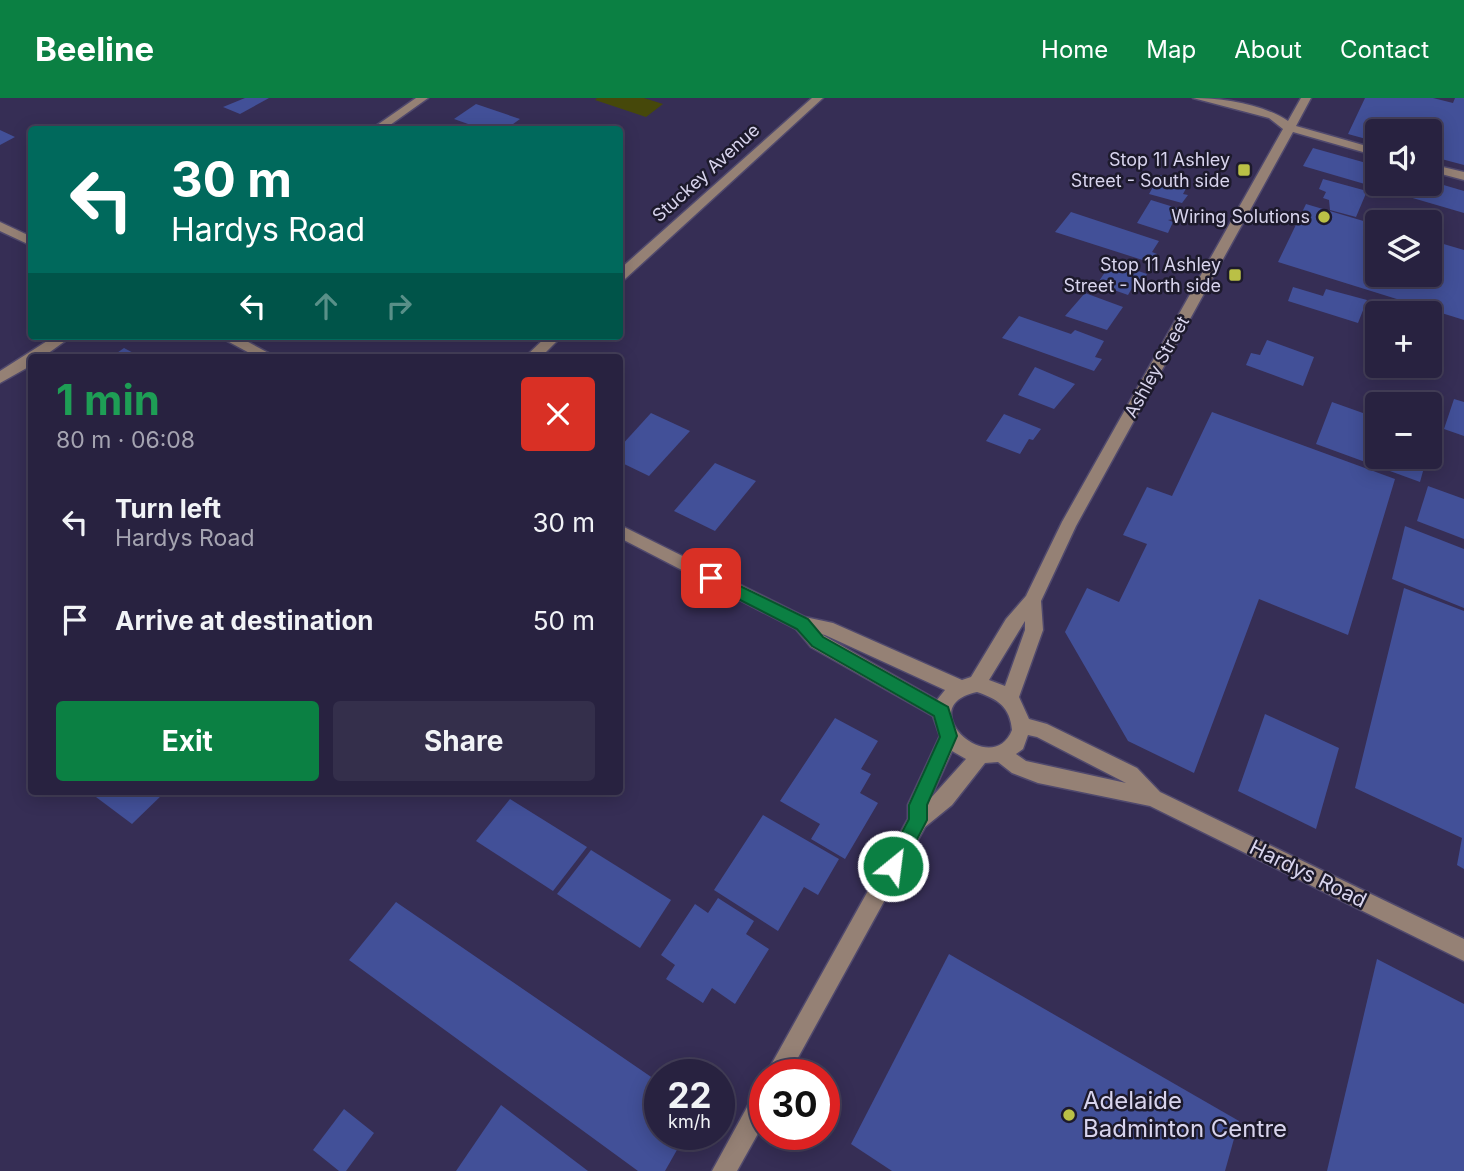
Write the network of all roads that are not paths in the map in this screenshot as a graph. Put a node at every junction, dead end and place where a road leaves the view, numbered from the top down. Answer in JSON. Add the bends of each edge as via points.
{"nodes":[{"id":1,"x":424,"y":98,"type":"edge"},
{"id":2,"x":818,"y":98,"type":"edge"},
{"id":3,"x":1198,"y":98,"type":"edge"},
{"id":4,"x":1306,"y":98,"type":"edge"},
{"id":5,"x":381,"y":126,"type":"edge"},
{"id":6,"x":1290,"y":128,"type":"junction"},
{"id":7,"x":1365,"y":150,"type":"edge"},
{"id":8,"x":1442,"y":170,"type":"edge"},
{"id":9,"x":1464,"y":176,"type":"edge"},
{"id":10,"x":0,"y":226,"type":"edge"},
{"id":11,"x":28,"y":240,"type":"edge"},
{"id":12,"x":623,"y":273,"type":"edge"},
{"id":13,"x":59,"y":340,"type":"edge"},
{"id":14,"x":233,"y":340,"type":"edge"},
{"id":15,"x":551,"y":340,"type":"edge"},
{"id":16,"x":37,"y":354,"type":"edge"},
{"id":17,"x":263,"y":354,"type":"edge"},
{"id":18,"x":536,"y":354,"type":"edge"},
{"id":19,"x":28,"y":360,"type":"edge"},
{"id":20,"x":0,"y":378,"type":"edge"},
{"id":21,"x":623,"y":533,"type":"edge"},
{"id":22,"x":1032,"y":601,"type":"junction"},
{"id":23,"x":802,"y":624,"type":"junction"},
{"id":24,"x":969,"y":686,"type":"junction"},
{"id":25,"x":1010,"y":698,"type":"junction"},
{"id":26,"x":942,"y":712,"type":"junction"},
{"id":27,"x":1023,"y":726,"type":"junction"},
{"id":28,"x":949,"y":736,"type":"junction"},
{"id":29,"x":1000,"y":754,"type":"junction"},
{"id":30,"x":980,"y":755,"type":"junction"},
{"id":31,"x":1153,"y":797,"type":"junction"},
{"id":32,"x":918,"y":820,"type":"junction"},
{"id":33,"x":1464,"y":950,"type":"edge"},
{"id":34,"x":785,"y":1059,"type":"edge"},
{"id":35,"x":749,"y":1126,"type":"edge"},
{"id":36,"x":724,"y":1171,"type":"edge"}],
"edges":[{"from":1,"to":5,"type":"street"},
{"from":2,"to":12,"type":"street","name":"Stuckey Avenue"},
{"from":3,"to":6,"type":"street","via":[[1273,116]]},
{"from":4,"to":6,"type":"street","name":"Ashley Street"},
{"from":6,"to":7,"type":"street"},
{"from":6,"to":22,"type":"street","name":"Ashley Street","via":[[1068,526]]},
{"from":8,"to":9,"type":"street"},
{"from":10,"to":11,"type":"street"},
{"from":13,"to":16,"type":"street"},
{"from":14,"to":17,"type":"street"},
{"from":15,"to":18,"type":"street"},
{"from":19,"to":20,"type":"street"},
{"from":21,"to":23,"type":"street"},
{"from":22,"to":24,"type":"street","name":"Ashley Street"},
{"from":22,"to":25,"type":"street","name":"Ashley Street","via":[[1034,631]]},
{"from":23,"to":24,"type":"street","via":[[827,628]]},
{"from":23,"to":26,"type":"street","via":[[817,642]]},
{"from":24,"to":25,"type":"street","via":[[1000,691]]},
{"from":24,"to":26,"type":"street","via":[[944,702]]},
{"from":25,"to":27,"type":"street"},
{"from":26,"to":28,"type":"street"},
{"from":27,"to":29,"type":"street","via":[[1012,748]]},
{"from":27,"to":31,"type":"street","name":"Hardys Road","via":[[1130,774]]},
{"from":28,"to":30,"type":"street"},
{"from":28,"to":32,"type":"street","via":[[922,794]]},
{"from":29,"to":30,"type":"street"},
{"from":29,"to":31,"type":"street","name":"Hardys Road","via":[[1038,774]]},
{"from":30,"to":32,"type":"street","via":[[945,801]]},
{"from":31,"to":33,"type":"street","name":"Hardys Road"},
{"from":32,"to":34,"type":"street"},
{"from":35,"to":36,"type":"street"}]}
